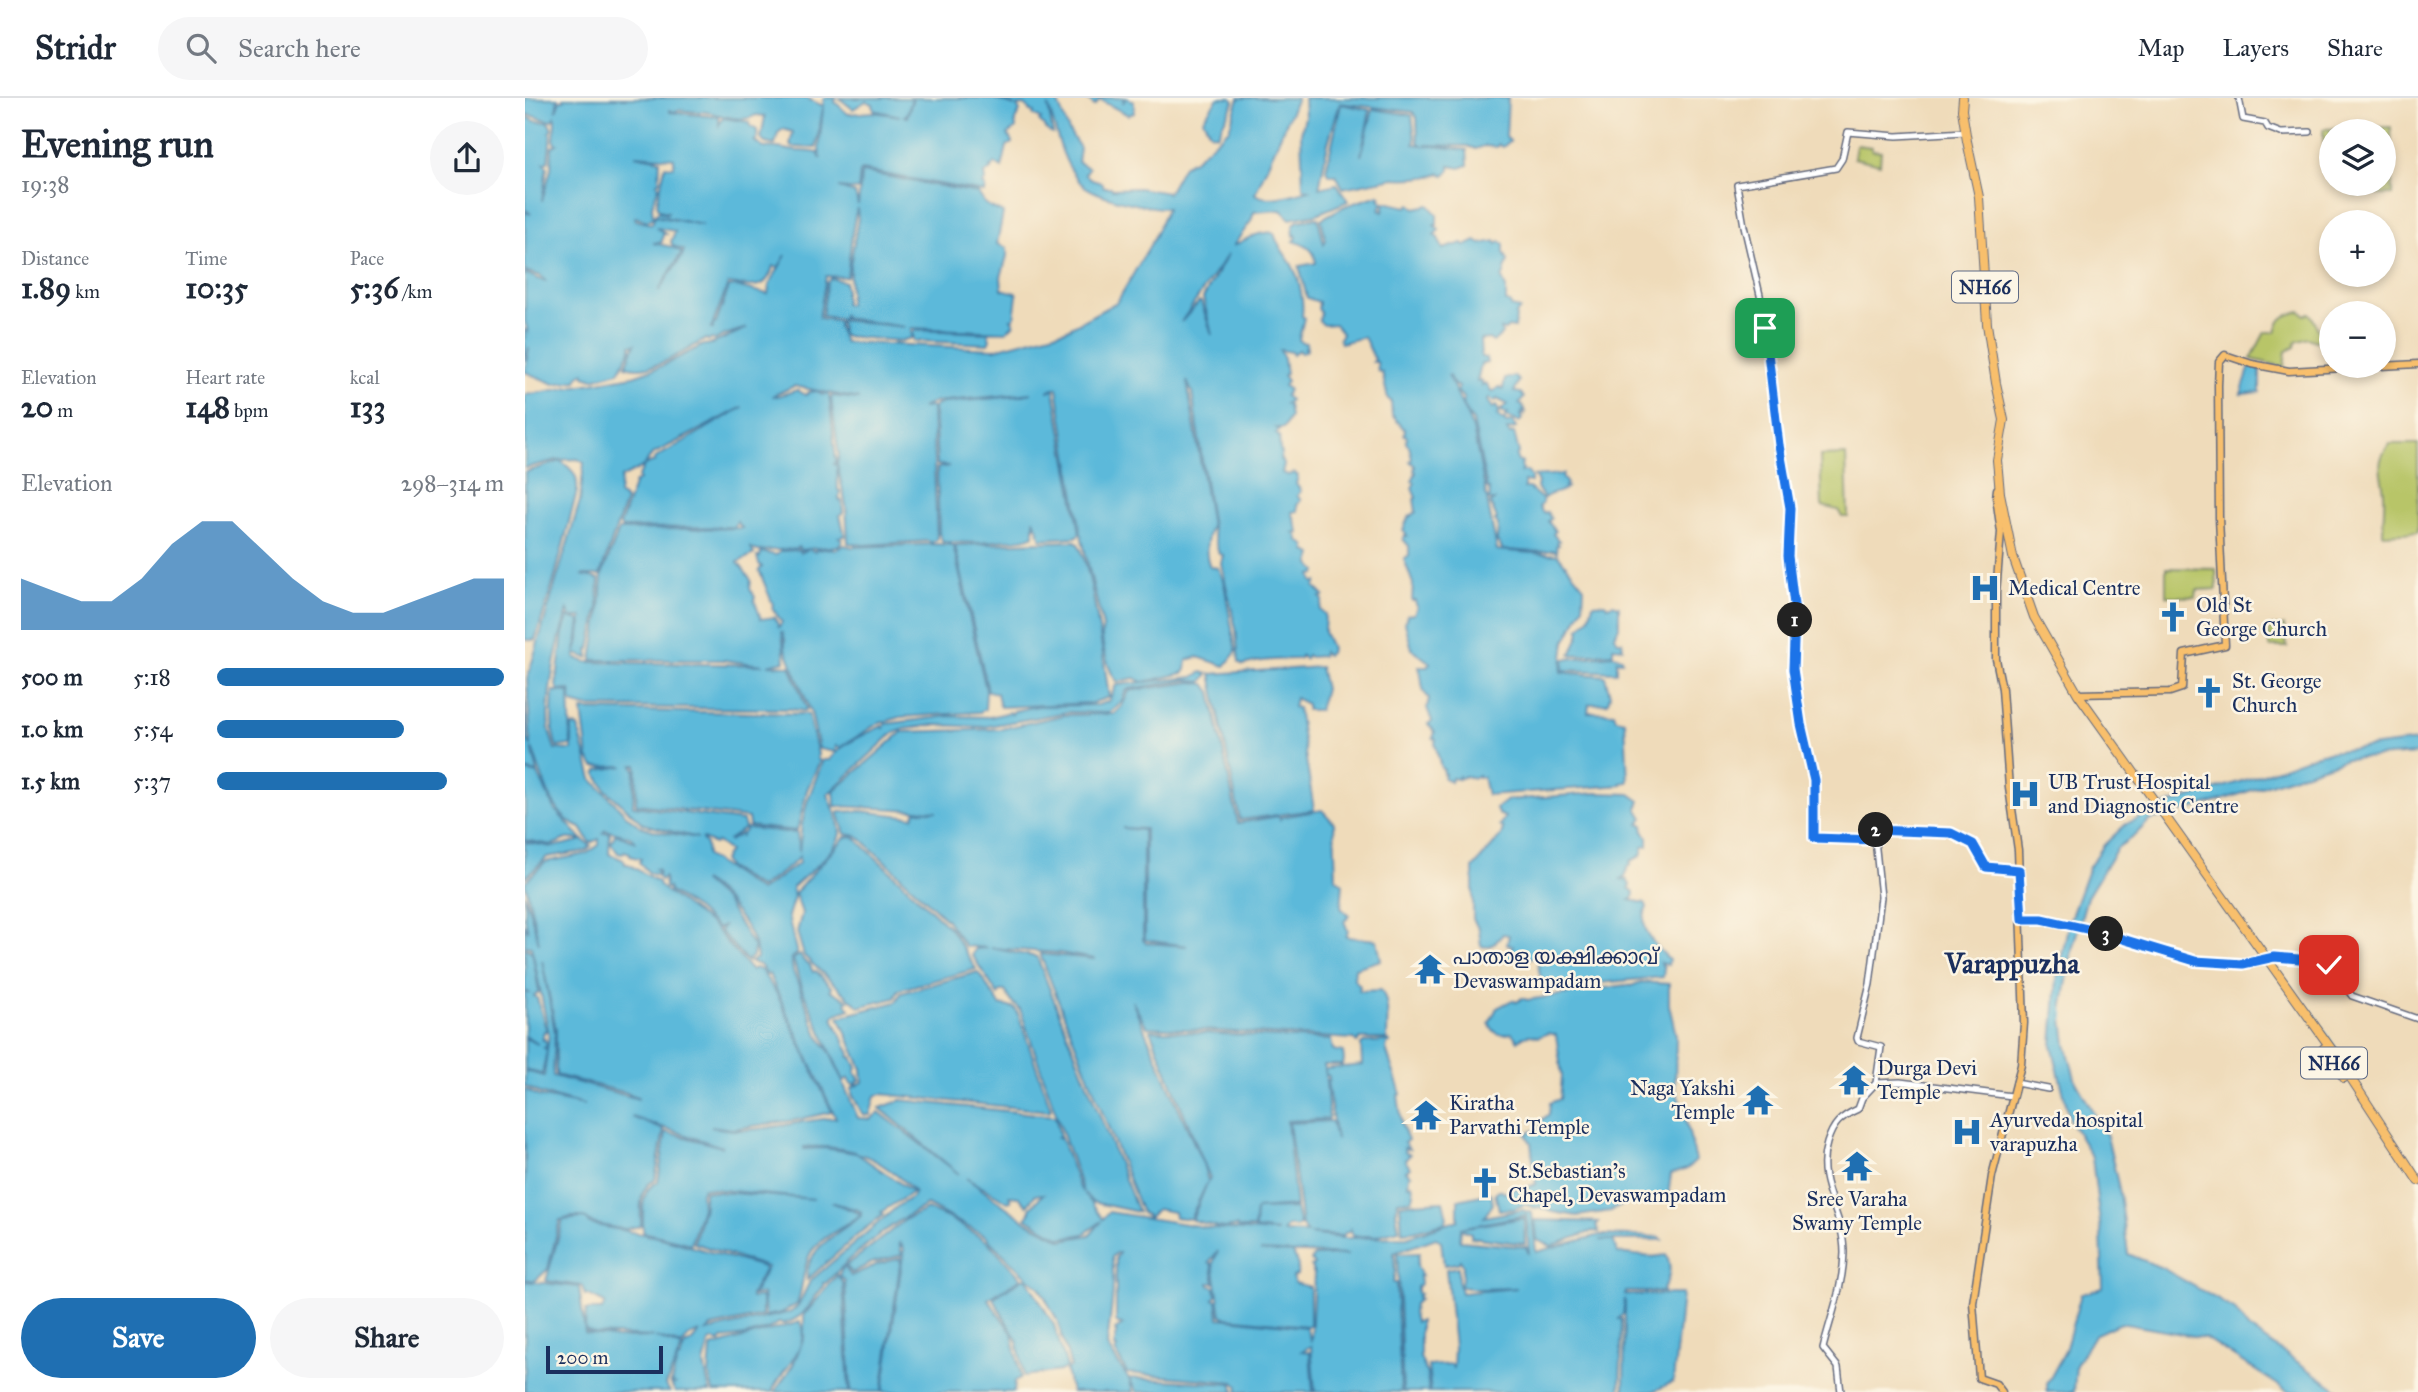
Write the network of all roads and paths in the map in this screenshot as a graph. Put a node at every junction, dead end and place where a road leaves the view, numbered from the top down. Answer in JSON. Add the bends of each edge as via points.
{"nodes":[{"id":1,"x":1963,"y":98,"type":"edge"},
{"id":2,"x":2239,"y":98,"type":"edge"},
{"id":3,"x":2310,"y":131,"type":"dead end"},
{"id":4,"x":1965,"y":132,"type":"junction"},
{"id":5,"x":2418,"y":364,"type":"edge"},
{"id":6,"x":1999,"y":476,"type":"junction"},
{"id":7,"x":2078,"y":694,"type":"junction"},
{"id":8,"x":1876,"y":840,"type":"junction"},
{"id":9,"x":2019,"y":870,"type":"junction"},
{"id":10,"x":2022,"y":919,"type":"junction"},
{"id":11,"x":2265,"y":959,"type":"junction"},
{"id":12,"x":2418,"y":1018,"type":"edge"},
{"id":13,"x":1876,"y":1083,"type":"junction"},
{"id":14,"x":2016,"y":1083,"type":"junction"},
{"id":15,"x":2048,"y":1089,"type":"dead end"},
{"id":16,"x":2012,"y":1096,"type":"junction"},
{"id":17,"x":2418,"y":1181,"type":"edge"},
{"id":18,"x":1841,"y":1392,"type":"edge"},
{"id":19,"x":2002,"y":1392,"type":"edge"}],
"edges":[{"from":1,"to":4,"type":"highway","number":"NH66"},
{"from":2,"to":3,"type":"street","via":[[2242,119],[2265,123],[2281,133]]},
{"from":4,"to":6,"type":"highway","number":"NH66","via":[[1979,197],[1987,324],[2004,421]]},
{"from":4,"to":8,"type":"street","via":[[1897,136],[1848,132],[1836,168],[1737,185],[1760,295],[1790,508],[1793,669],[1814,780],[1814,838]]},
{"from":5,"to":7,"type":"main road","via":[[2289,371],[2225,355],[2219,362],[2225,645],[2184,654],[2182,688]]},
{"from":6,"to":7,"type":"highway","number":"NH66","via":[[2023,588],[2044,637]]},
{"from":6,"to":9,"type":"main road","via":[[1996,659]]},
{"from":7,"to":11,"type":"highway","number":"NH66"},
{"from":8,"to":9,"type":"street","via":[[1874,830],[1951,833],[1973,844],[1986,867]]},
{"from":8,"to":13,"type":"street","via":[[1881,897],[1870,984],[1857,1038],[1881,1047]]},
{"from":9,"to":10,"type":"main road"},
{"from":10,"to":11,"type":"street","via":[[2085,929],[2195,961],[2243,964]]},
{"from":10,"to":14,"type":"main road","via":[[2024,1023]]},
{"from":11,"to":12,"type":"street","via":[[2329,965],[2352,996]]},
{"from":11,"to":17,"type":"highway","number":"NH66","via":[[2335,1054]]},
{"from":13,"to":16,"type":"street"},
{"from":13,"to":18,"type":"street","via":[[1858,1109],[1832,1125],[1824,1152],[1825,1186],[1844,1252],[1839,1296],[1823,1348],[1837,1367]]},
{"from":14,"to":15,"type":"street"},
{"from":14,"to":16,"type":"main road"},
{"from":16,"to":19,"type":"main road","via":[[1992,1177],[1973,1303],[1979,1378],[1996,1384]]}]}
